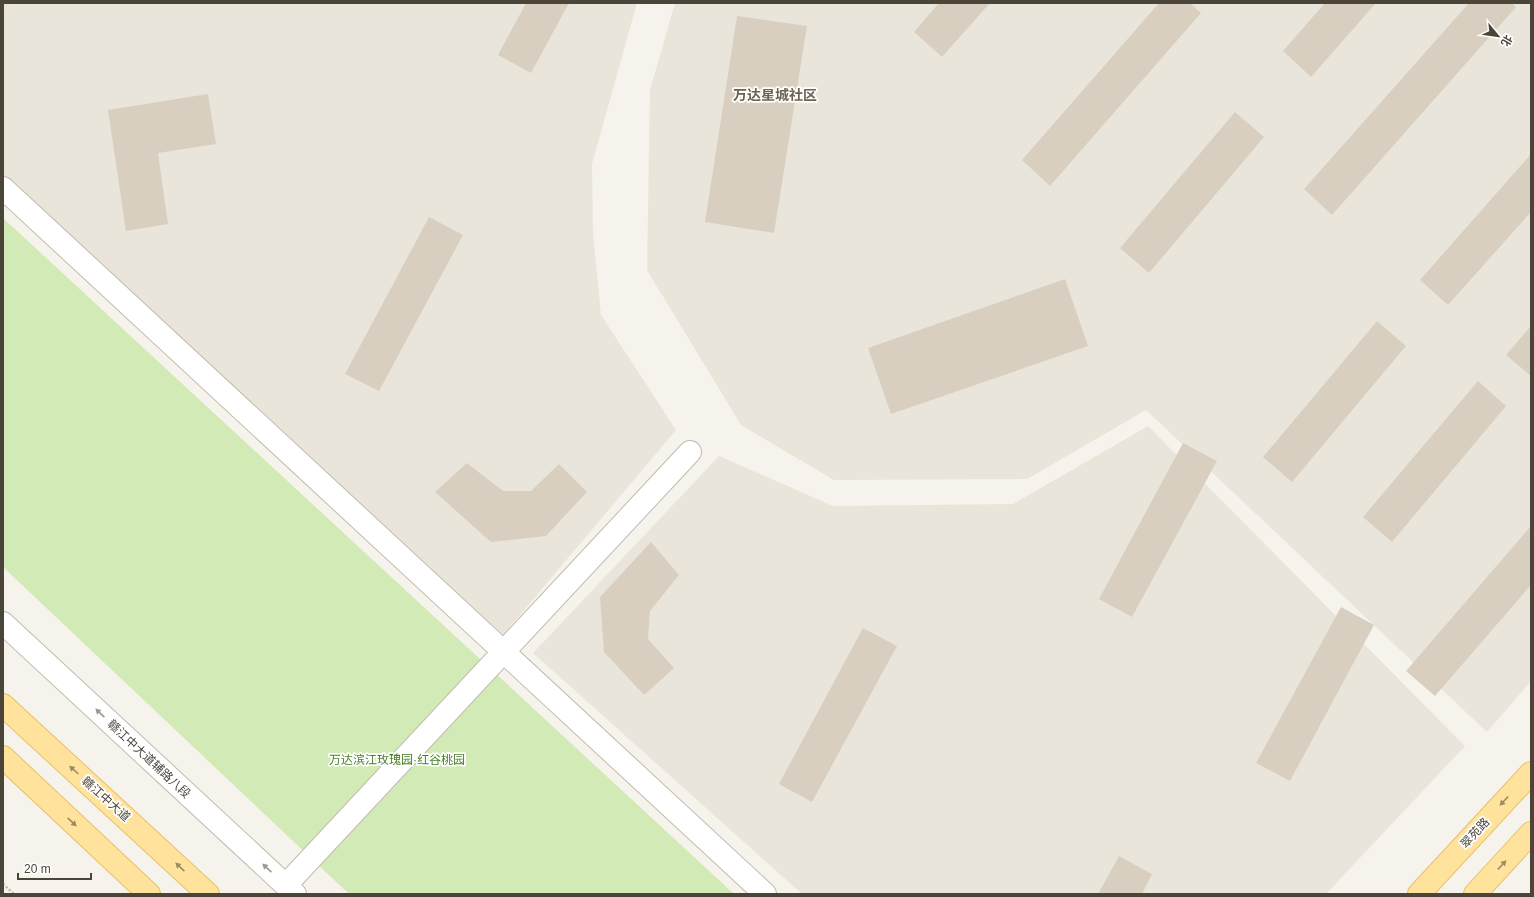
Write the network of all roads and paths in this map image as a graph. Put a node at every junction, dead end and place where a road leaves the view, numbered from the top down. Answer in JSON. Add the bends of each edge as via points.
{"nodes":[{"id":1,"x":3,"y":188,"type":"edge"},
{"id":2,"x":690,"y":452,"type":"dead end"},
{"id":3,"x":3,"y":623,"type":"edge"},
{"id":4,"x":504,"y":652,"type":"junction"},
{"id":5,"x":3,"y":705,"type":"edge"},
{"id":6,"x":3,"y":758,"type":"edge"},
{"id":7,"x":1529,"y":780,"type":"edge"},
{"id":8,"x":1531,"y":833,"type":"edge"},
{"id":9,"x":3,"y":884,"type":"edge"},
{"id":10,"x":291,"y":890,"type":"edge"},
{"id":11,"x":14,"y":894,"type":"edge"},
{"id":12,"x":149,"y":894,"type":"edge"},
{"id":13,"x":208,"y":894,"type":"edge"},
{"id":14,"x":765,"y":894,"type":"edge"},
{"id":15,"x":1419,"y":894,"type":"edge"},
{"id":16,"x":1475,"y":894,"type":"edge"}],
"edges":[{"from":1,"to":4,"type":"street"},
{"from":2,"to":4,"type":"street"},
{"from":10,"to":3,"type":"street","name":"赣江中大道辅路八段","one_way":true},
{"from":4,"to":10,"type":"street"},
{"from":4,"to":14,"type":"street"},
{"from":13,"to":5,"type":"main road","name":"赣江中大道","one_way":true},
{"from":6,"to":12,"type":"main road","one_way":true},
{"from":7,"to":15,"type":"main road","name":"翠苑路","one_way":true},
{"from":16,"to":8,"type":"main road","one_way":true},
{"from":9,"to":11,"type":"path"}]}
